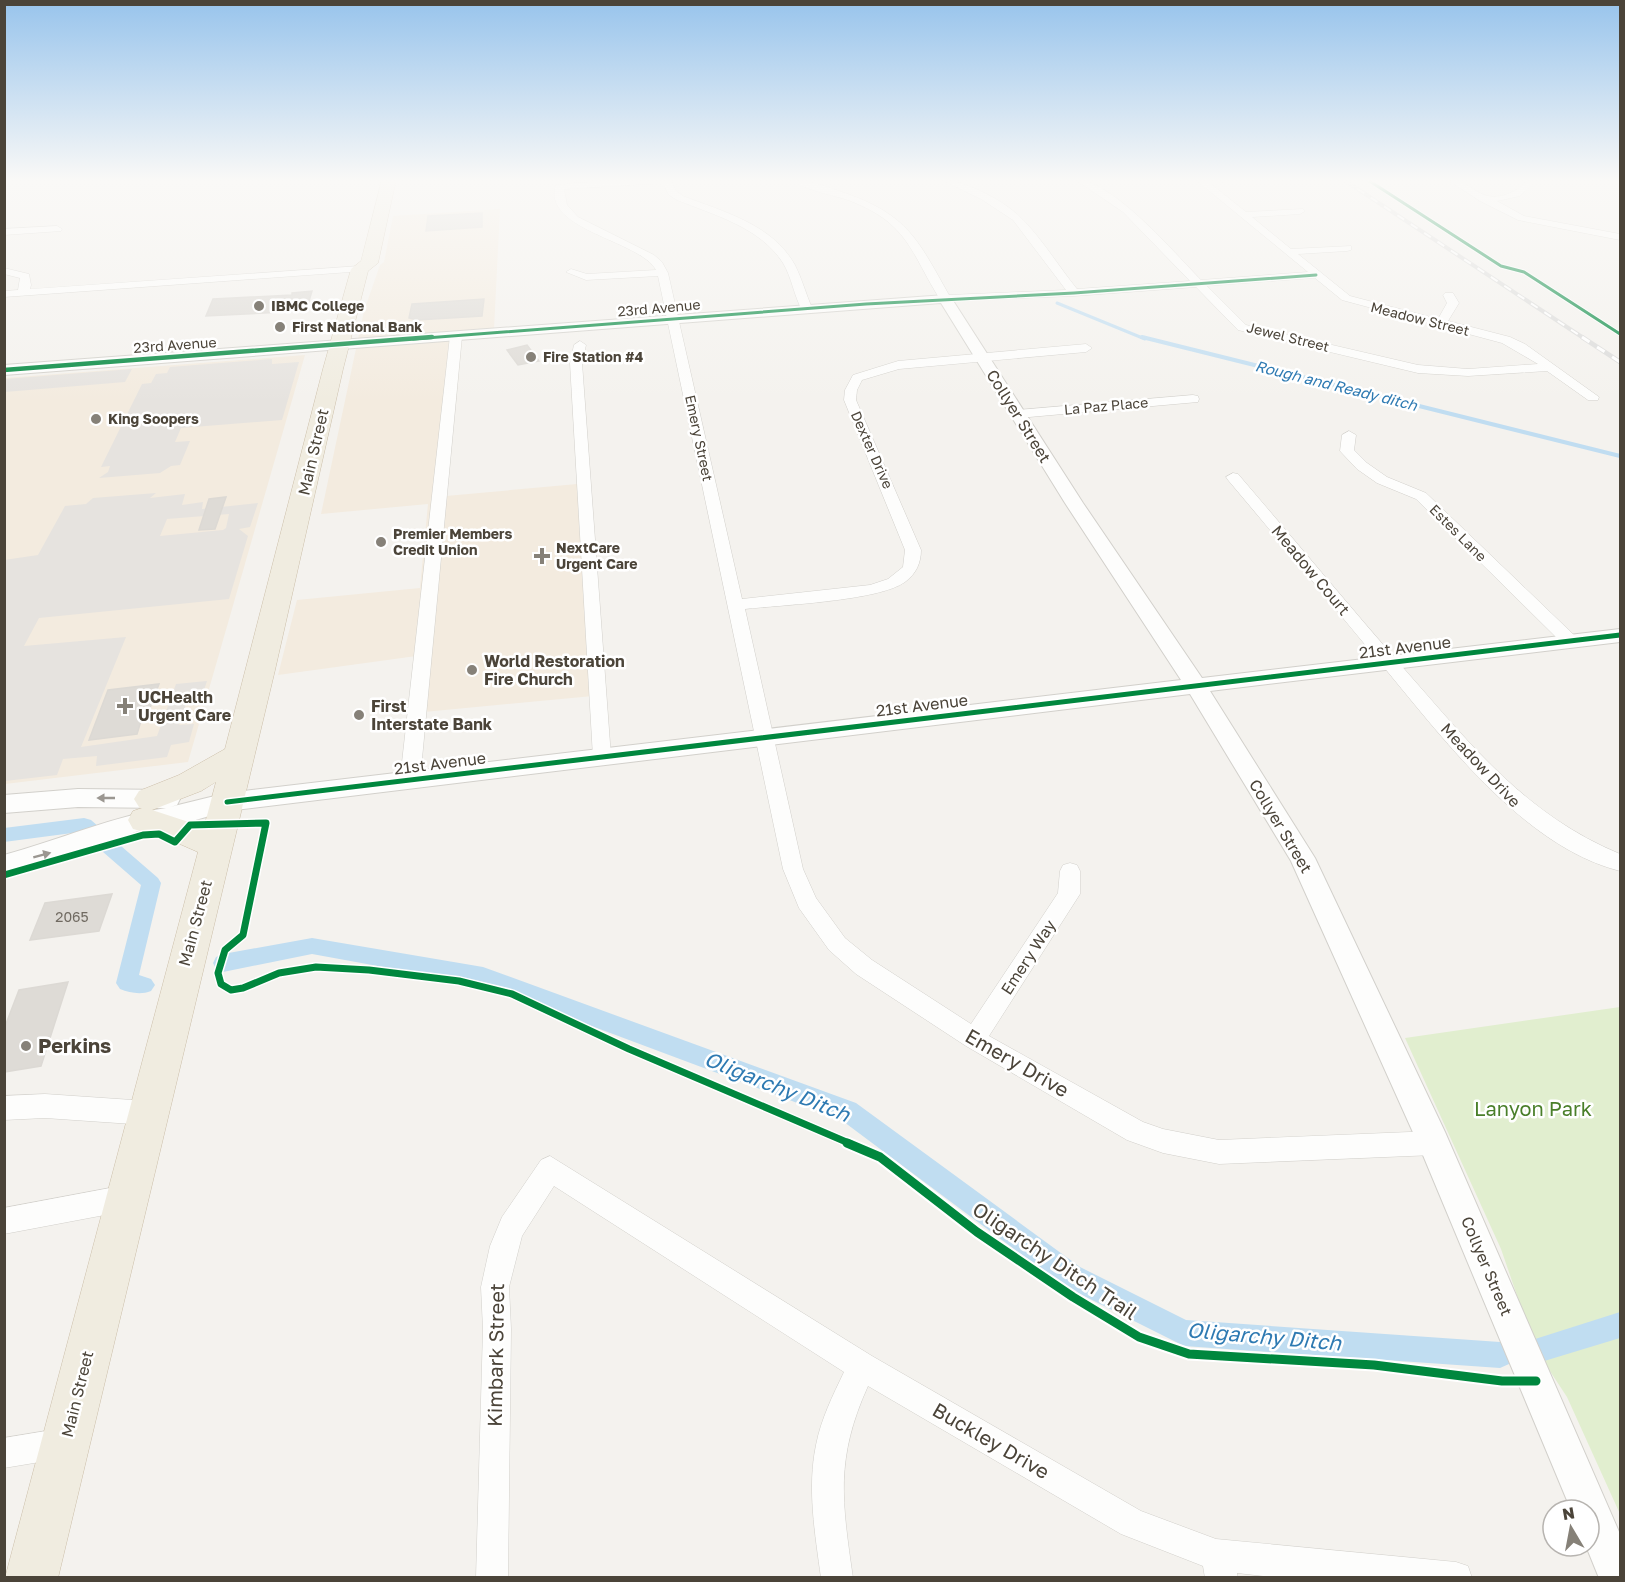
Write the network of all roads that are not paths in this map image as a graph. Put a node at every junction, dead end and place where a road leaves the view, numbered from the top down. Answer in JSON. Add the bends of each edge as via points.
{"nodes":[{"id":1,"x":354,"y":254,"type":"edge"},
{"id":2,"x":371,"y":254,"type":"edge"},
{"id":3,"x":644,"y":254,"type":"edge"},
{"id":4,"x":781,"y":254,"type":"edge"},
{"id":5,"x":919,"y":254,"type":"edge"},
{"id":6,"x":1044,"y":254,"type":"edge"},
{"id":7,"x":1171,"y":254,"type":"edge"},
{"id":8,"x":1290,"y":254,"type":"edge"},
{"id":9,"x":360,"y":269,"type":"junction"},
{"id":10,"x":4,"y":271,"type":"edge"},
{"id":11,"x":571,"y":272,"type":"dead end"},
{"id":12,"x":663,"y":273,"type":"junction"},
{"id":13,"x":1316,"y":275,"type":"junction"},
{"id":14,"x":1201,"y":283,"type":"junction"},
{"id":15,"x":23,"y":292,"type":"junction"},
{"id":16,"x":1074,"y":292,"type":"junction"},
{"id":17,"x":4,"y":294,"type":"edge"},
{"id":18,"x":1449,"y":295,"type":"dead end"},
{"id":19,"x":945,"y":298,"type":"junction"},
{"id":20,"x":806,"y":308,"type":"junction"},
{"id":21,"x":672,"y":318,"type":"junction"},
{"id":22,"x":1441,"y":324,"type":"junction"},
{"id":23,"x":456,"y":336,"type":"junction"},
{"id":24,"x":338,"y":345,"type":"junction"},
{"id":25,"x":580,"y":345,"type":"dead end"},
{"id":26,"x":1086,"y":348,"type":"dead end"},
{"id":27,"x":982,"y":357,"type":"junction"},
{"id":28,"x":1551,"y":367,"type":"junction"},
{"id":29,"x":4,"y":370,"type":"edge"},
{"id":30,"x":1593,"y":398,"type":"dead end"},
{"id":31,"x":1193,"y":399,"type":"dead end"},
{"id":32,"x":1018,"y":414,"type":"junction"},
{"id":33,"x":1348,"y":435,"type":"dead end"},
{"id":34,"x":1233,"y":477,"type":"dead end"},
{"id":35,"x":736,"y":605,"type":"junction"},
{"id":36,"x":1620,"y":635,"type":"edge"},
{"id":37,"x":1570,"y":641,"type":"junction"},
{"id":38,"x":1389,"y":663,"type":"junction"},
{"id":39,"x":1196,"y":686,"type":"junction"},
{"id":40,"x":765,"y":738,"type":"junction"},
{"id":41,"x":239,"y":755,"type":"junction"},
{"id":42,"x":602,"y":757,"type":"junction"},
{"id":43,"x":410,"y":780,"type":"junction"},
{"id":44,"x":227,"y":802,"type":"junction"},
{"id":45,"x":4,"y":804,"type":"edge"},
{"id":46,"x":147,"y":809,"type":"junction"},
{"id":47,"x":214,"y":845,"type":"junction"},
{"id":48,"x":1620,"y":863,"type":"edge"},
{"id":49,"x":4,"y":865,"type":"edge"},
{"id":50,"x":1070,"y":871,"type":"dead end"},
{"id":51,"x":974,"y":1039,"type":"junction"},
{"id":52,"x":4,"y":1108,"type":"edge"},
{"id":53,"x":147,"y":1113,"type":"junction"},
{"id":54,"x":1434,"y":1143,"type":"junction"},
{"id":55,"x":570,"y":1182,"type":"joint"},
{"id":56,"x":126,"y":1198,"type":"junction"},
{"id":57,"x":4,"y":1221,"type":"edge"},
{"id":58,"x":862,"y":1366,"type":"junction"},
{"id":59,"x":64,"y":1443,"type":"junction"},
{"id":60,"x":4,"y":1453,"type":"edge"},
{"id":61,"x":1219,"y":1566,"type":"edge"},
{"id":62,"x":31,"y":1578,"type":"edge"},
{"id":63,"x":492,"y":1578,"type":"edge"},
{"id":64,"x":837,"y":1578,"type":"edge"},
{"id":65,"x":1456,"y":1578,"type":"edge"},
{"id":66,"x":1619,"y":1578,"type":"edge"}],
"edges":[{"from":1,"to":9,"type":"highway","name":"Main Street","via":[[352,264]]},
{"from":2,"to":9,"type":"highway","name":"Main Street","via":[[369,263]]},
{"from":3,"to":12,"type":"street"},
{"from":4,"to":20,"type":"street","via":[[789,263]]},
{"from":5,"to":19,"type":"street","name":"Collyer Street"},
{"from":6,"to":16,"type":"street"},
{"from":7,"to":14,"type":"street","name":"Jewel Street"},
{"from":8,"to":13,"type":"street","name":"Meadow Street"},
{"from":9,"to":15,"type":"street"},
{"from":9,"to":24,"type":"highway","name":"Main Street"},
{"from":10,"to":15,"type":"street","via":[[25,276]]},
{"from":11,"to":12,"type":"street","via":[[586,277]]},
{"from":12,"to":21,"type":"street","name":"Emery Street"},
{"from":13,"to":14,"type":"street","name":"23rd Avenue"},
{"from":13,"to":22,"type":"street","name":"Meadow Street","via":[[1346,298]]},
{"from":14,"to":16,"type":"street","name":"23rd Avenue","via":[[1125,292]]},
{"from":14,"to":28,"type":"street","name":"Jewel Street","via":[[1242,328],[1440,372]]},
{"from":15,"to":17,"type":"street"},
{"from":16,"to":19,"type":"street","name":"23rd Avenue"},
{"from":18,"to":22,"type":"street","via":[[1453,303]]},
{"from":19,"to":20,"type":"street","name":"23rd Avenue"},
{"from":19,"to":27,"type":"street","name":"Collyer Street"},
{"from":20,"to":21,"type":"street","name":"23rd Avenue"},
{"from":21,"to":23,"type":"street","name":"23rd Avenue"},
{"from":21,"to":35,"type":"street","name":"Emery Street"},
{"from":22,"to":28,"type":"street","name":"Meadow Street","via":[[1506,340]]},
{"from":23,"to":24,"type":"street","name":"23rd Avenue"},
{"from":23,"to":43,"type":"street"},
{"from":24,"to":29,"type":"street","name":"23rd Avenue"},
{"from":24,"to":41,"type":"highway","name":"Main Street"},
{"from":25,"to":42,"type":"street","via":[[576,363]]},
{"from":26,"to":27,"type":"street","name":"Dexter Drive"},
{"from":27,"to":32,"type":"street","name":"Collyer Street"},
{"from":27,"to":35,"type":"street","name":"Dexter Drive","via":[[889,367],[857,378],[851,390],[850,400],[913,550],[908,572],[886,587]]},
{"from":28,"to":30,"type":"street","name":"Meadow Street"},
{"from":31,"to":32,"type":"street","name":"La Paz Place"},
{"from":32,"to":39,"type":"street","name":"Collyer Street"},
{"from":33,"to":37,"type":"street","name":"Estes Lane","via":[[1347,451],[1353,458],[1382,480],[1421,496]]},
{"from":34,"to":38,"type":"street","name":"Meadow Court"},
{"from":35,"to":40,"type":"street","name":"Emery Street"},
{"from":36,"to":37,"type":"street","name":"21st Avenue"},
{"from":37,"to":38,"type":"street","name":"21st Avenue"},
{"from":38,"to":39,"type":"street","name":"21st Avenue"},
{"from":38,"to":48,"type":"street","name":"Meadow Drive","via":[[1491,779],[1525,811],[1560,835]]},
{"from":39,"to":40,"type":"street","name":"21st Avenue"},
{"from":39,"to":54,"type":"street","name":"Collyer Street","via":[[1302,858]]},
{"from":40,"to":42,"type":"street","name":"21st Avenue"},
{"from":40,"to":51,"type":"street","name":"Emery Drive","via":[[793,869],[807,902],[837,944],[864,967]]},
{"from":41,"to":44,"type":"highway","name":"Main Street"},
{"from":41,"to":46,"type":"highway"},
{"from":42,"to":43,"type":"street","name":"21st Avenue"},
{"from":43,"to":44,"type":"street","name":"21st Avenue"},
{"from":44,"to":46,"type":"street","name":"21st Avenue","via":[[185,814]]},
{"from":44,"to":47,"type":"highway","name":"Main Street"},
{"from":46,"to":45,"type":"street","name":"21st Avenue","one_way":true,"via":[[78,798]]},
{"from":46,"to":47,"type":"highway","via":[[172,826]]},
{"from":49,"to":46,"type":"street","name":"21st Avenue","one_way":true,"via":[[112,831]]},
{"from":47,"to":53,"type":"highway","name":"Main Street"},
{"from":50,"to":51,"type":"street","name":"Emery Way","via":[[1069,894]]},
{"from":51,"to":54,"type":"street","name":"Emery Drive","via":[[1136,1132],[1163,1141],[1219,1152]]},
{"from":52,"to":53,"type":"street","via":[[45,1106]]},
{"from":53,"to":56,"type":"highway","name":"Main Street"},
{"from":54,"to":66,"type":"street","name":"Collyer Street"},
{"from":55,"to":58,"type":"street","name":"Buckley Drive"},
{"from":55,"to":63,"type":"street","name":"Kimbark Street","via":[[550,1169],[512,1227],[495,1287]]},
{"from":56,"to":57,"type":"street"},
{"from":56,"to":59,"type":"highway","name":"Main Street"},
{"from":58,"to":61,"type":"street","name":"Buckley Drive","via":[[1132,1523]]},
{"from":58,"to":64,"type":"street","via":[[836,1426],[830,1454],[827,1514]]},
{"from":59,"to":60,"type":"street"},
{"from":59,"to":62,"type":"highway","name":"Main Street"},
{"from":61,"to":65,"type":"street","name":"Buckley Drive"}]}
